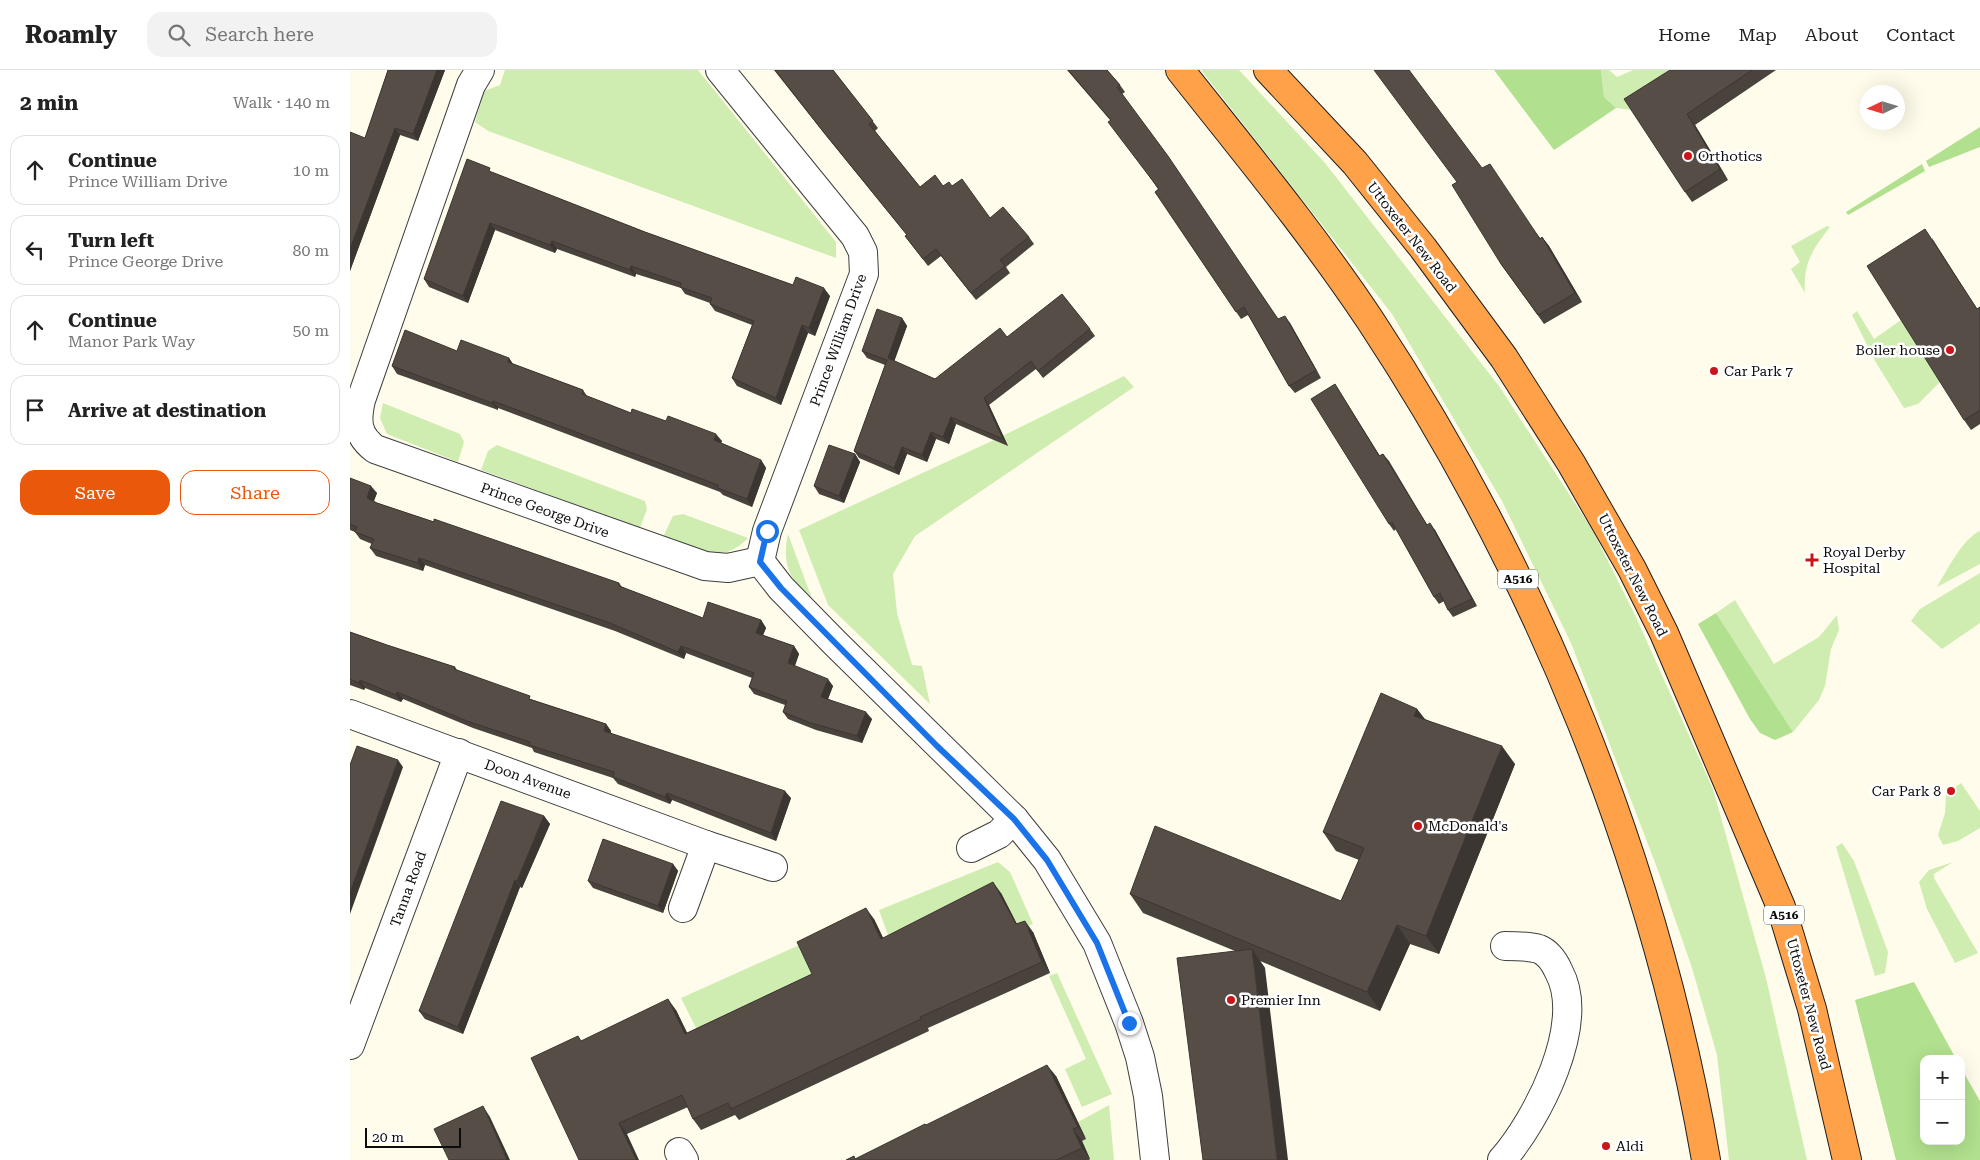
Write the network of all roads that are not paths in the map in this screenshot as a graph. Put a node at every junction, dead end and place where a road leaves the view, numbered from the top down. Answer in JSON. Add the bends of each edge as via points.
{"nodes":[{"id":1,"x":480,"y":70,"type":"edge"},
{"id":2,"x":720,"y":70,"type":"edge"},
{"id":3,"x":1180,"y":70,"type":"edge"},
{"id":4,"x":1268,"y":70,"type":"edge"},
{"id":5,"x":760,"y":562,"type":"junction"},
{"id":6,"x":350,"y":714,"type":"edge"},
{"id":7,"x":459,"y":753,"type":"junction"},
{"id":8,"x":1014,"y":819,"type":"junction"},
{"id":9,"x":706,"y":845,"type":"junction"},
{"id":10,"x":971,"y":848,"type":"dead end"},
{"id":11,"x":774,"y":867,"type":"dead end"},
{"id":12,"x":683,"y":908,"type":"dead end"},
{"id":13,"x":1505,"y":946,"type":"dead end"},
{"id":14,"x":352,"y":1031,"type":"edge"},
{"id":15,"x":1155,"y":1160,"type":"edge"},
{"id":16,"x":1502,"y":1160,"type":"edge"},
{"id":17,"x":1706,"y":1160,"type":"edge"},
{"id":18,"x":1847,"y":1160,"type":"edge"}],
"edges":[{"from":1,"to":5,"type":"street","name":"Prince George Drive","via":[[468,94],[360,400],[357,417],[364,441],[375,449],[705,566],[728,568]]},
{"from":2,"to":5,"type":"street","name":"Prince William Drive","via":[[855,236],[863,252],[864,274],[767,531]]},
{"from":3,"to":17,"type":"highway","number":"A516","via":[[1369,318],[1470,484],[1530,602],[1594,754],[1650,915],[1676,1010]]},
{"from":4,"to":18,"type":"highway","name":"Uttoxeter New Road","number":"A516","via":[[1355,163],[1504,358],[1585,485],[1632,569],[1664,633],[1781,907],[1812,1009]]},
{"from":5,"to":8,"type":"street","via":[[835,643]]},
{"from":6,"to":7,"type":"street","name":"Doon Avenue"},
{"from":7,"to":9,"type":"street","name":"Doon Avenue"},
{"from":7,"to":14,"type":"street","name":"Tanna Road"},
{"from":8,"to":10,"type":"street","via":[[999,834]]},
{"from":8,"to":15,"type":"street","via":[[1047,860],[1075,904],[1115,984],[1140,1057]]},
{"from":9,"to":11,"type":"street","name":"Doon Avenue"},
{"from":9,"to":12,"type":"street"},
{"from":13,"to":16,"type":"street","via":[[1537,948],[1544,952],[1563,979],[1567,1002],[1562,1048],[1546,1091],[1534,1115]]}]}
